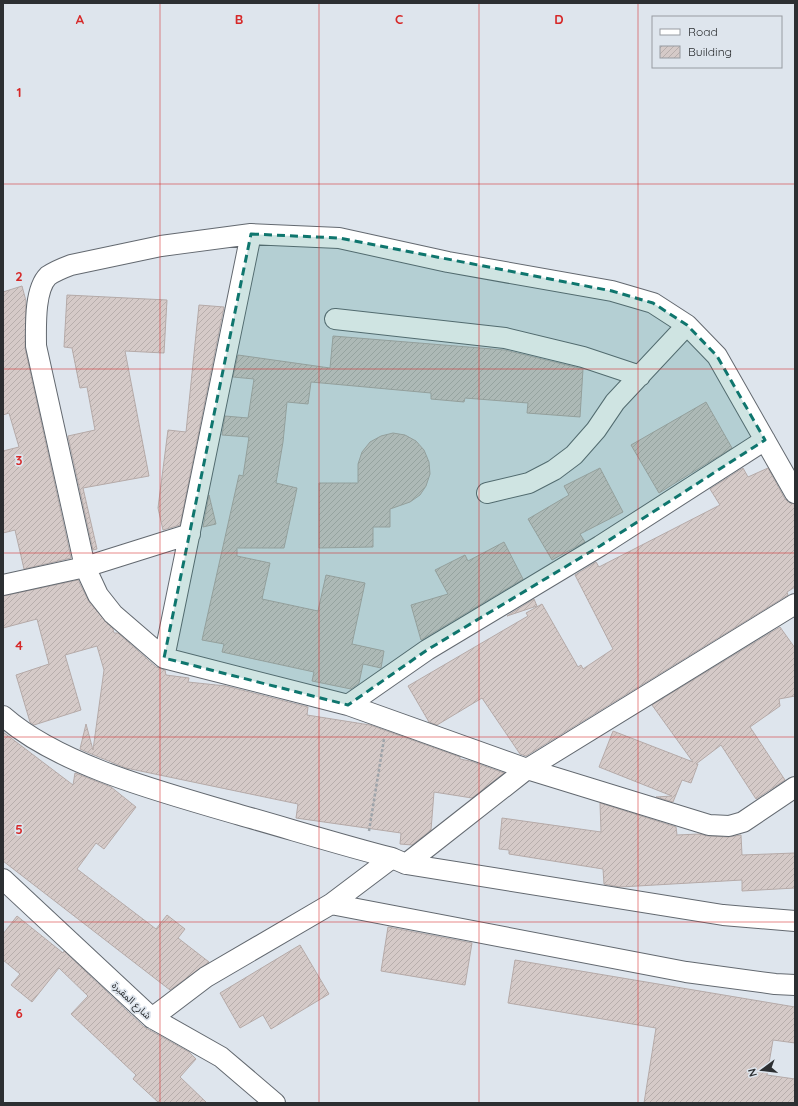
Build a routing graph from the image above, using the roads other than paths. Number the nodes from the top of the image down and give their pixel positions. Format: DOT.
graph roads {
  1 [pos="251,234"];
  2 [pos="335,319"];
  3 [pos="687,326"];
  4 [pos="640,376"];
  5 [pos="765,440"];
  6 [pos="487,492"];
  7 [pos="795,493"];
  8 [pos="190,534"];
  9 [pos="85,567"];
  10 [pos="3,585"];
  11 [pos="795,604"];
  12 [pos="164,658"];
  13 [pos="348,705"];
  14 [pos="3,716"];
  15 [pos="527,769"];
  16 [pos="795,787"];
  17 [pos="399,861"];
  18 [pos="3,879"];
  19 [pos="331,904"];
  20 [pos="795,921"];
  21 [pos="795,985"];
  22 [pos="152,1018"];
  23 [pos="275,1103"];
  1 -- 3 [label="street"];
  1 -- 8 [label="street"];
  1 -- 9 [label="street"];
  2 -- 4 [label="street"];
  3 -- 4 [label="street"];
  3 -- 5 [label="street"];
  4 -- 6 [label="street"];
  5 -- 7 [label="street"];
  5 -- 13 [label="street"];
  8 -- 9 [label="street"];
  8 -- 12 [label="street"];
  9 -- 10 [label="street"];
  9 -- 12 [label="street"];
  11 -- 15 [label="street"];
  12 -- 13 [label="street"];
  13 -- 15 [label="street"];
  14 -- 17 [label="street"];
  15 -- 16 [label="street"];
  15 -- 17 [label="street"];
  17 -- 19 [label="street"];
  17 -- 20 [label="street"];
  18 -- 22 [label="street, شارع المقبرة"];
  19 -- 21 [label="street"];
  19 -- 22 [label="street"];
  22 -- 23 [label="street, شارع المقبرة"];
}
